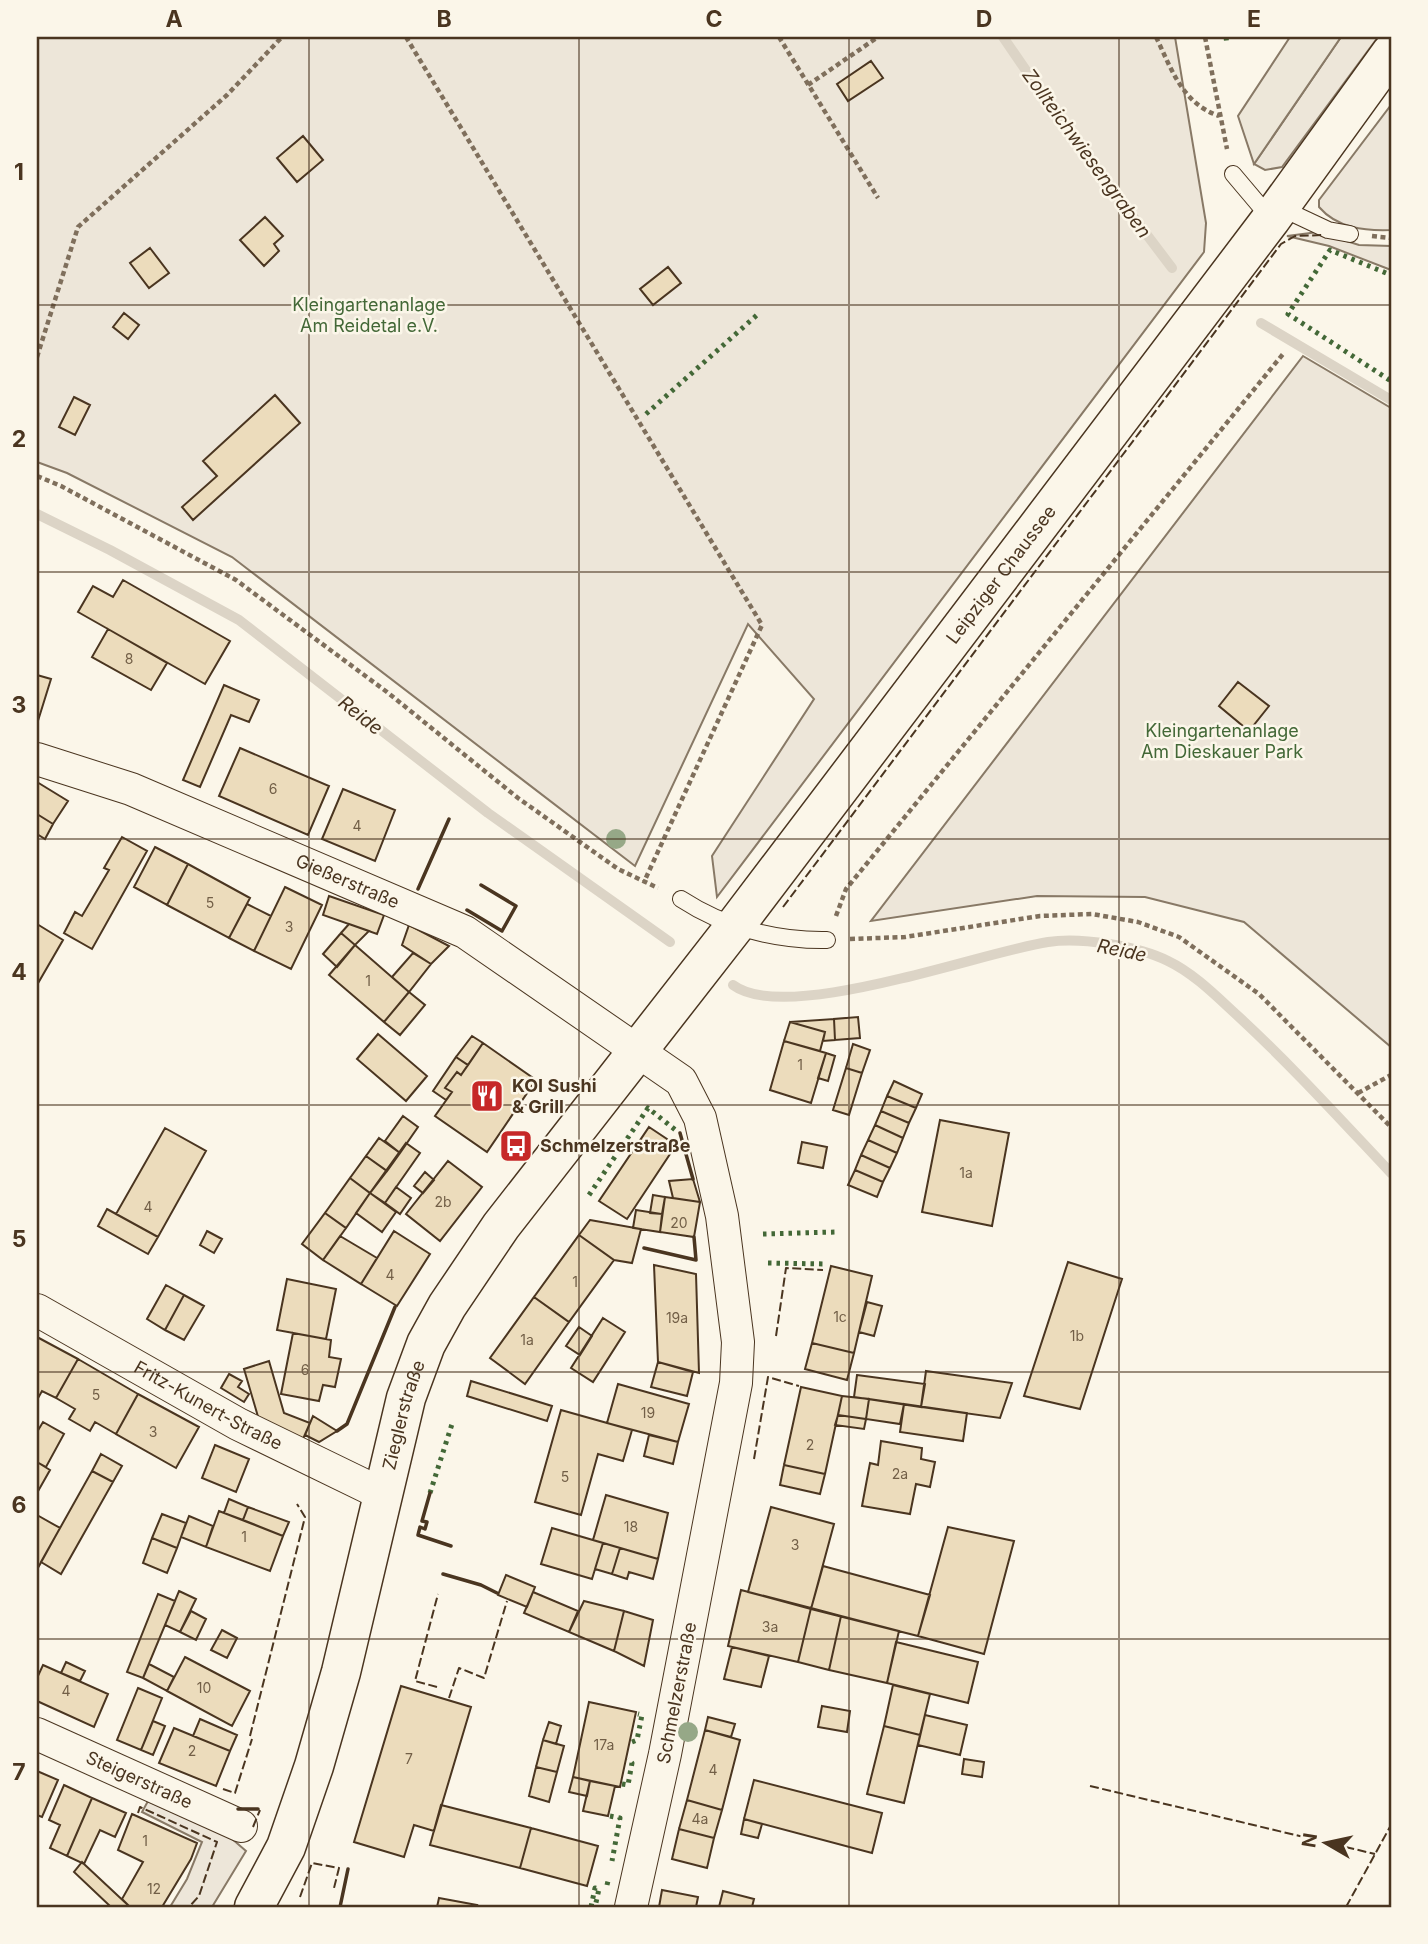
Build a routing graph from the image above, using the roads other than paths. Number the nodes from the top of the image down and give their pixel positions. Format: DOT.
graph roads {
  1 [pos="1391,54"];
  2 [pos="1233,174"];
  3 [pos="1275,213"];
  4 [pos="1350,234"];
  5 [pos="37,759"];
  6 [pos="681,898"];
  7 [pos="729,934"];
  8 [pos="827,940"];
  9 [pos="688,988"];
  10 [pos="635,1052"];
  11 [pos="37,1310"];
  12 [pos="384,1495"];
  13 [pos="37,1734"];
  14 [pos="241,1826"];
  15 [pos="254,1907"];
  16 [pos="631,1907"];
  1 -- 3 [label="main road, Leipziger Chaussee"];
  2 -- 3 [label="lane"];
  3 -- 4 [label="lane"];
  3 -- 7 [label="main road, Leipziger Chaussee"];
  5 -- 10 [label="street, Gießerstraße"];
  6 -- 7 [label="lane"];
  7 -- 8 [label="lane"];
  7 -- 9 [label="main road, Leipziger Chaussee"];
  9 -- 10 [label="main road, Zieglerstraße"];
  10 -- 12 [label="main road, Zieglerstraße"];
  10 -- 16 [label="street, Schmelzerstraße"];
  11 -- 12 [label="street, Fritz-Kunert-Straße"];
  12 -- 15 [label="main road, Zieglerstraße"];
  13 -- 14 [label="street, Steigerstraße"];
}
